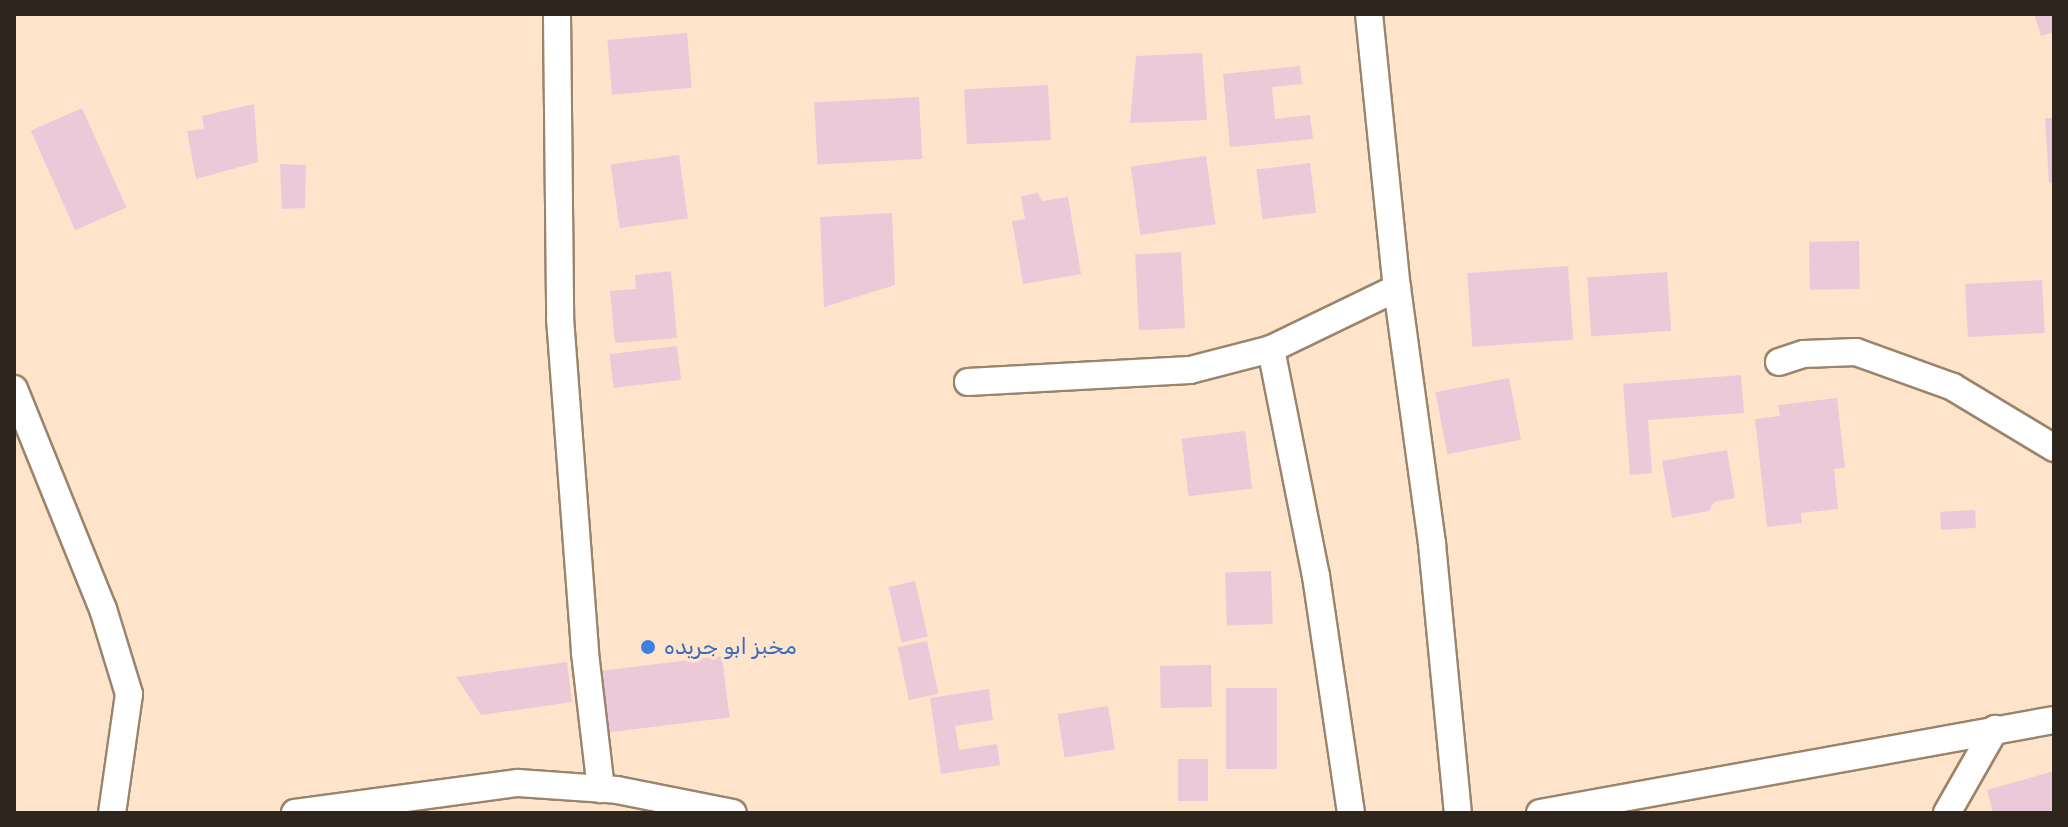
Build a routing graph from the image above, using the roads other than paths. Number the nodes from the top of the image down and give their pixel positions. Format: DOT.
graph roads {
  1 [pos="557,14"];
  2 [pos="1369,14"];
  3 [pos="1397,288"];
  4 [pos="1271,349"];
  5 [pos="1779,362"];
  6 [pos="968,382"];
  7 [pos="14,389"];
  8 [pos="2054,448"];
  9 [pos="2054,720"];
  10 [pos="1995,729"];
  11 [pos="601,789"];
  12 [pos="112,813"];
  13 [pos="295,813"];
  14 [pos="733,813"];
  15 [pos="1351,813"];
  16 [pos="1458,813"];
  17 [pos="1540,813"];
  18 [pos="1947,813"];
  1 -- 11 [label="street"];
  2 -- 3 [label="street"];
  3 -- 4 [label="street"];
  3 -- 16 [label="street"];
  4 -- 6 [label="street"];
  4 -- 15 [label="street"];
  5 -- 8 [label="street"];
  7 -- 12 [label="street"];
  9 -- 10 [label="street"];
  10 -- 17 [label="street"];
  10 -- 18 [label="street"];
  11 -- 13 [label="street"];
  11 -- 14 [label="street"];
}
